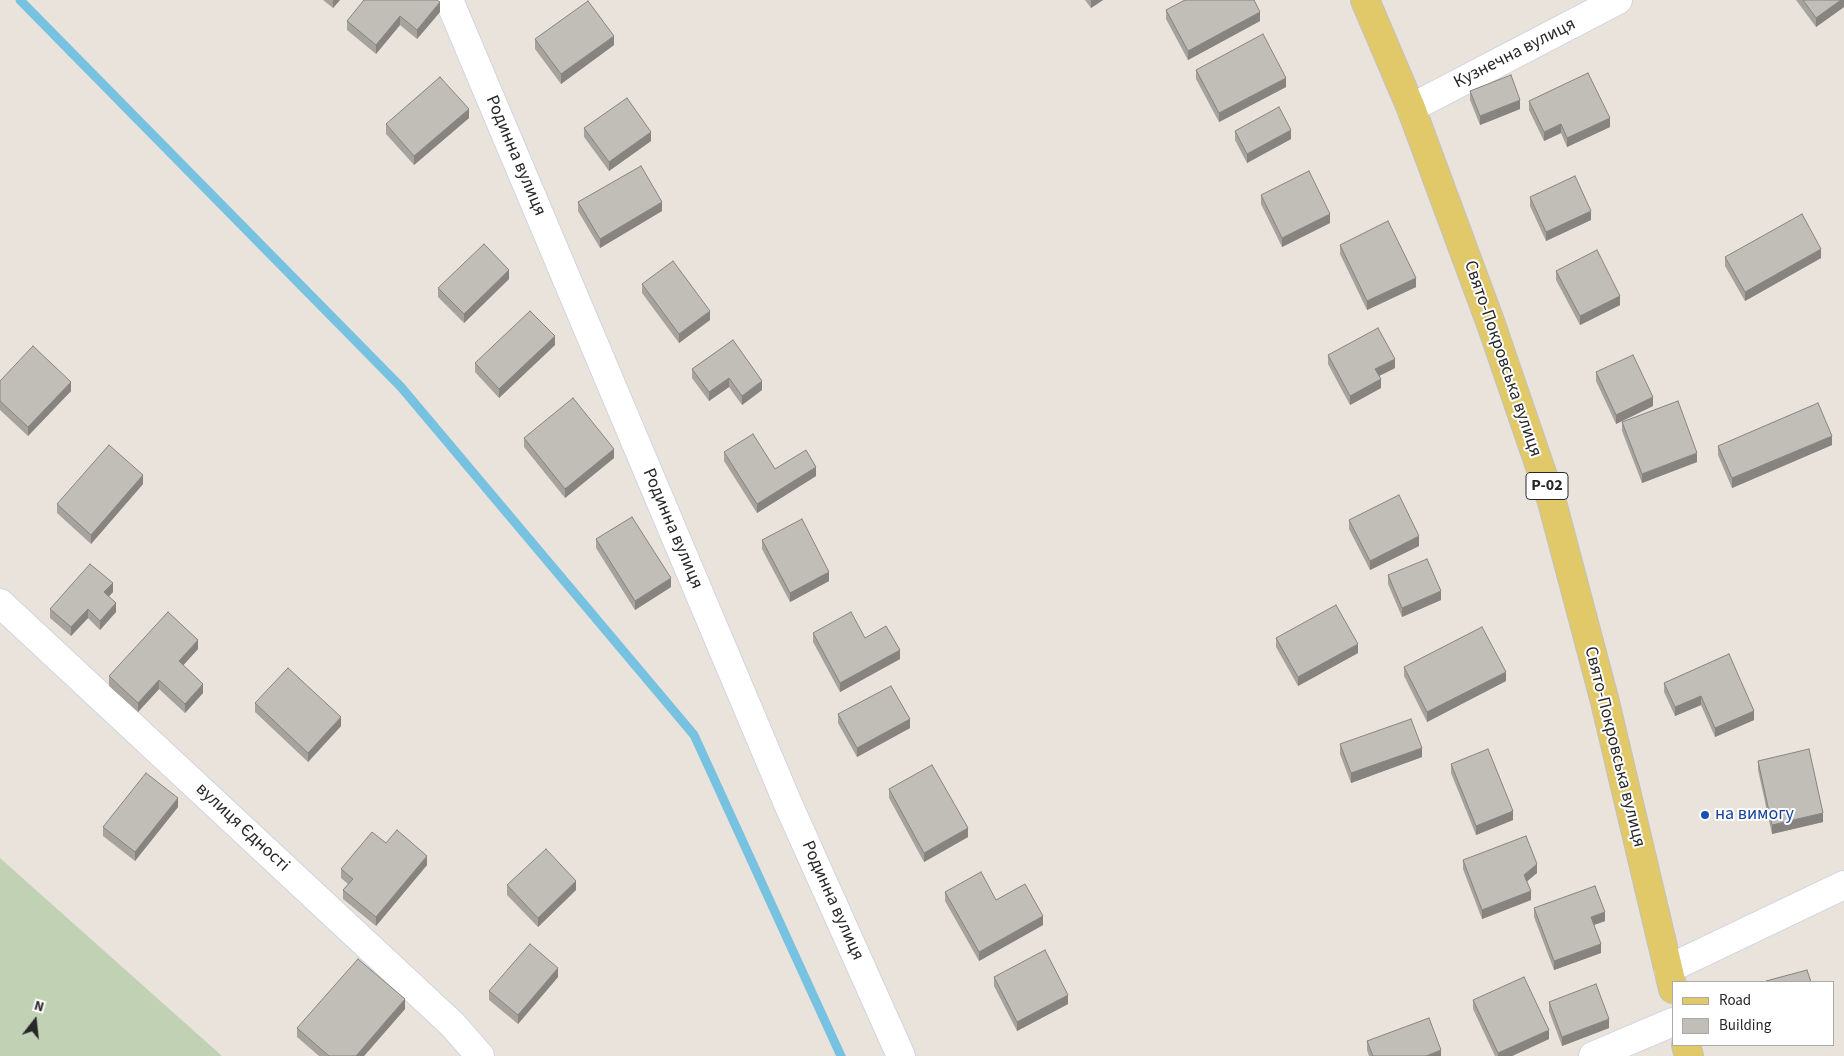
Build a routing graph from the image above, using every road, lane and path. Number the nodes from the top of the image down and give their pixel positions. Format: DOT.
graph roads {
  1 [pos="449,0"];
  2 [pos="1365,0"];
  3 [pos="1618,0"];
  4 [pos="1411,108"];
  5 [pos="0,603"];
  6 [pos="1844,885"];
  7 [pos="1670,979"];
  8 [pos="1672,1022"];
  9 [pos="480,1056"];
  10 [pos="901,1056"];
  11 [pos="1593,1056"];
  1 -- 10 [label="street, Родинна вулиця"];
  2 -- 4 [label="main road, Свято-Покровська вулиця / Р-02"];
  3 -- 4 [label="street, Кузнечна вулиця"];
  4 -- 7 [label="main road, Свято-Покровська вулиця / Р-02"];
  5 -- 9 [label="street, вулиця Єдності"];
  6 -- 7 [label="street"];
  8 -- 11 [label="street"];
}
